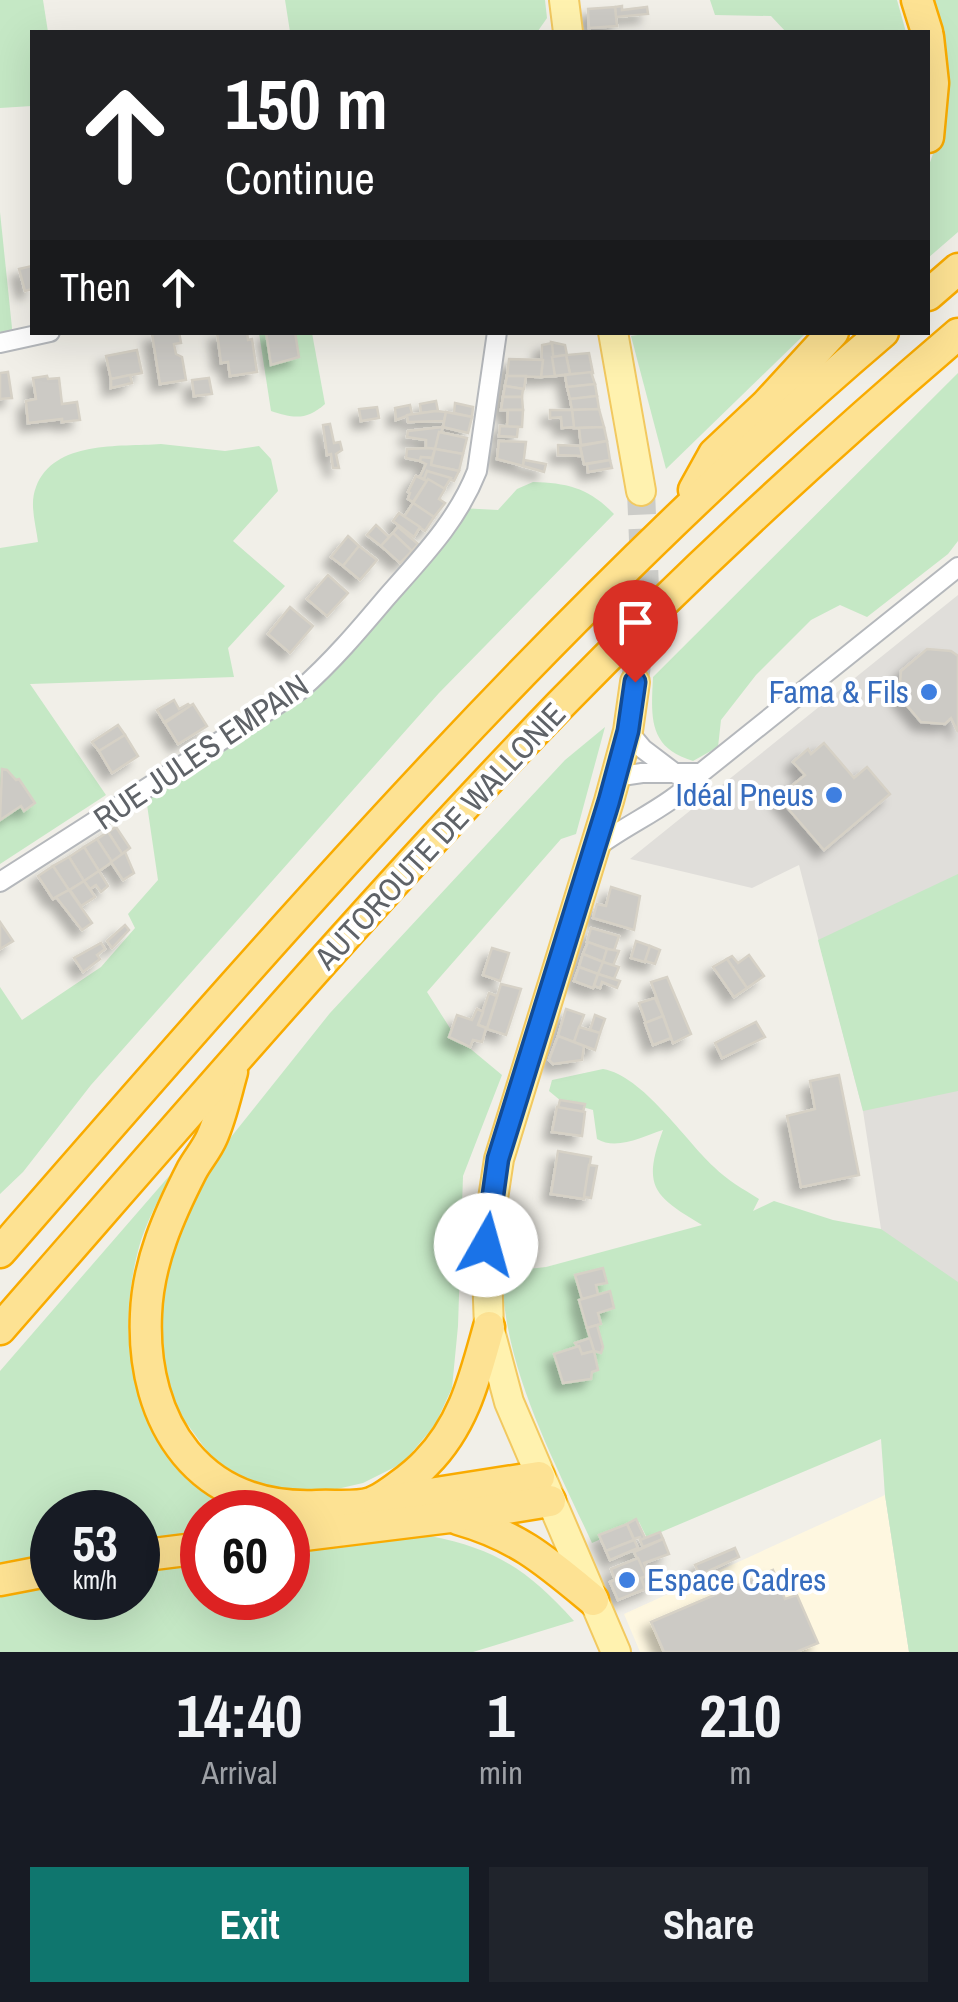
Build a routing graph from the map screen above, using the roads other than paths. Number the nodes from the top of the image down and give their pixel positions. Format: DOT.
graph roads {
  1 [pos="564,0"];
  2 [pos="917,0"];
  3 [pos="568,30"];
  4 [pos="926,30"];
  5 [pos="930,58"];
  6 [pos="930,115"];
  7 [pos="958,269"];
  8 [pos="930,293"];
  9 [pos="958,334"];
  10 [pos="35,335"];
  11 [pos="497,335"];
  12 [pos="614,335"];
  13 [pos="830,335"];
  14 [pos="881,335"];
  15 [pos="0,342"];
  16 [pos="642,491"];
  17 [pos="682,512"];
  18 [pos="958,567"];
  19 [pos="635,682"];
  20 [pos="628,731"];
  21 [pos="701,773"];
  22 [pos="677,774"];
  23 [pos="612,789"];
  24 [pos="658,807"];
  25 [pos="594,850"];
  26 [pos="0,882"];
  27 [pos="236,1060"];
  28 [pos="0,1252"];
  29 [pos="489,1327"];
  30 [pos="0,1329"];
  31 [pos="545,1489"];
  32 [pos="371,1503"];
  33 [pos="450,1517"];
  34 [pos="310,1534"];
  35 [pos="30,1574"];
  36 [pos="0,1580"];
  37 [pos="594,1600"];
  38 [pos="616,1652"];
  1 -- 3 [label="main road"];
  2 -- 4 [label="highway"];
  5 -- 6 [label="highway"];
  7 -- 8 [label="highway"];
  9 -- 27 [label="highway, AUTOROUTE DE WALLONIE"];
  10 -- 15 [label="street"];
  11 -- 26 [label="street, RUE JULES EMPAIN"];
  12 -- 16 [label="main road"];
  13 -- 17 [label="highway"];
  14 -- 17 [label="highway, AUTOROUTE DE WALLONIE"];
  17 -- 28 [label="highway, AUTOROUTE DE WALLONIE"];
  18 -- 21 [label="street"];
  19 -- 20 [label="main road"];
  20 -- 22 [label="street"];
  20 -- 23 [label="main road"];
  21 -- 22 [label="street"];
  21 -- 24 [label="street"];
  22 -- 23 [label="street"];
  23 -- 24 [label="street"];
  23 -- 25 [label="main road"];
  24 -- 25 [label="street"];
  25 -- 29 [label="main road"];
  27 -- 30 [label="highway, AUTOROUTE DE WALLONIE"];
  27 -- 32 [label="highway"];
  29 -- 31 [label="main road"];
  29 -- 32 [label="highway"];
  31 -- 32 [label="highway"];
  31 -- 33 [label="highway"];
  31 -- 37 [label="main road"];
  33 -- 34 [label="highway"];
  33 -- 37 [label="highway"];
  35 -- 36 [label="highway"];
  37 -- 38 [label="main road"];
}
